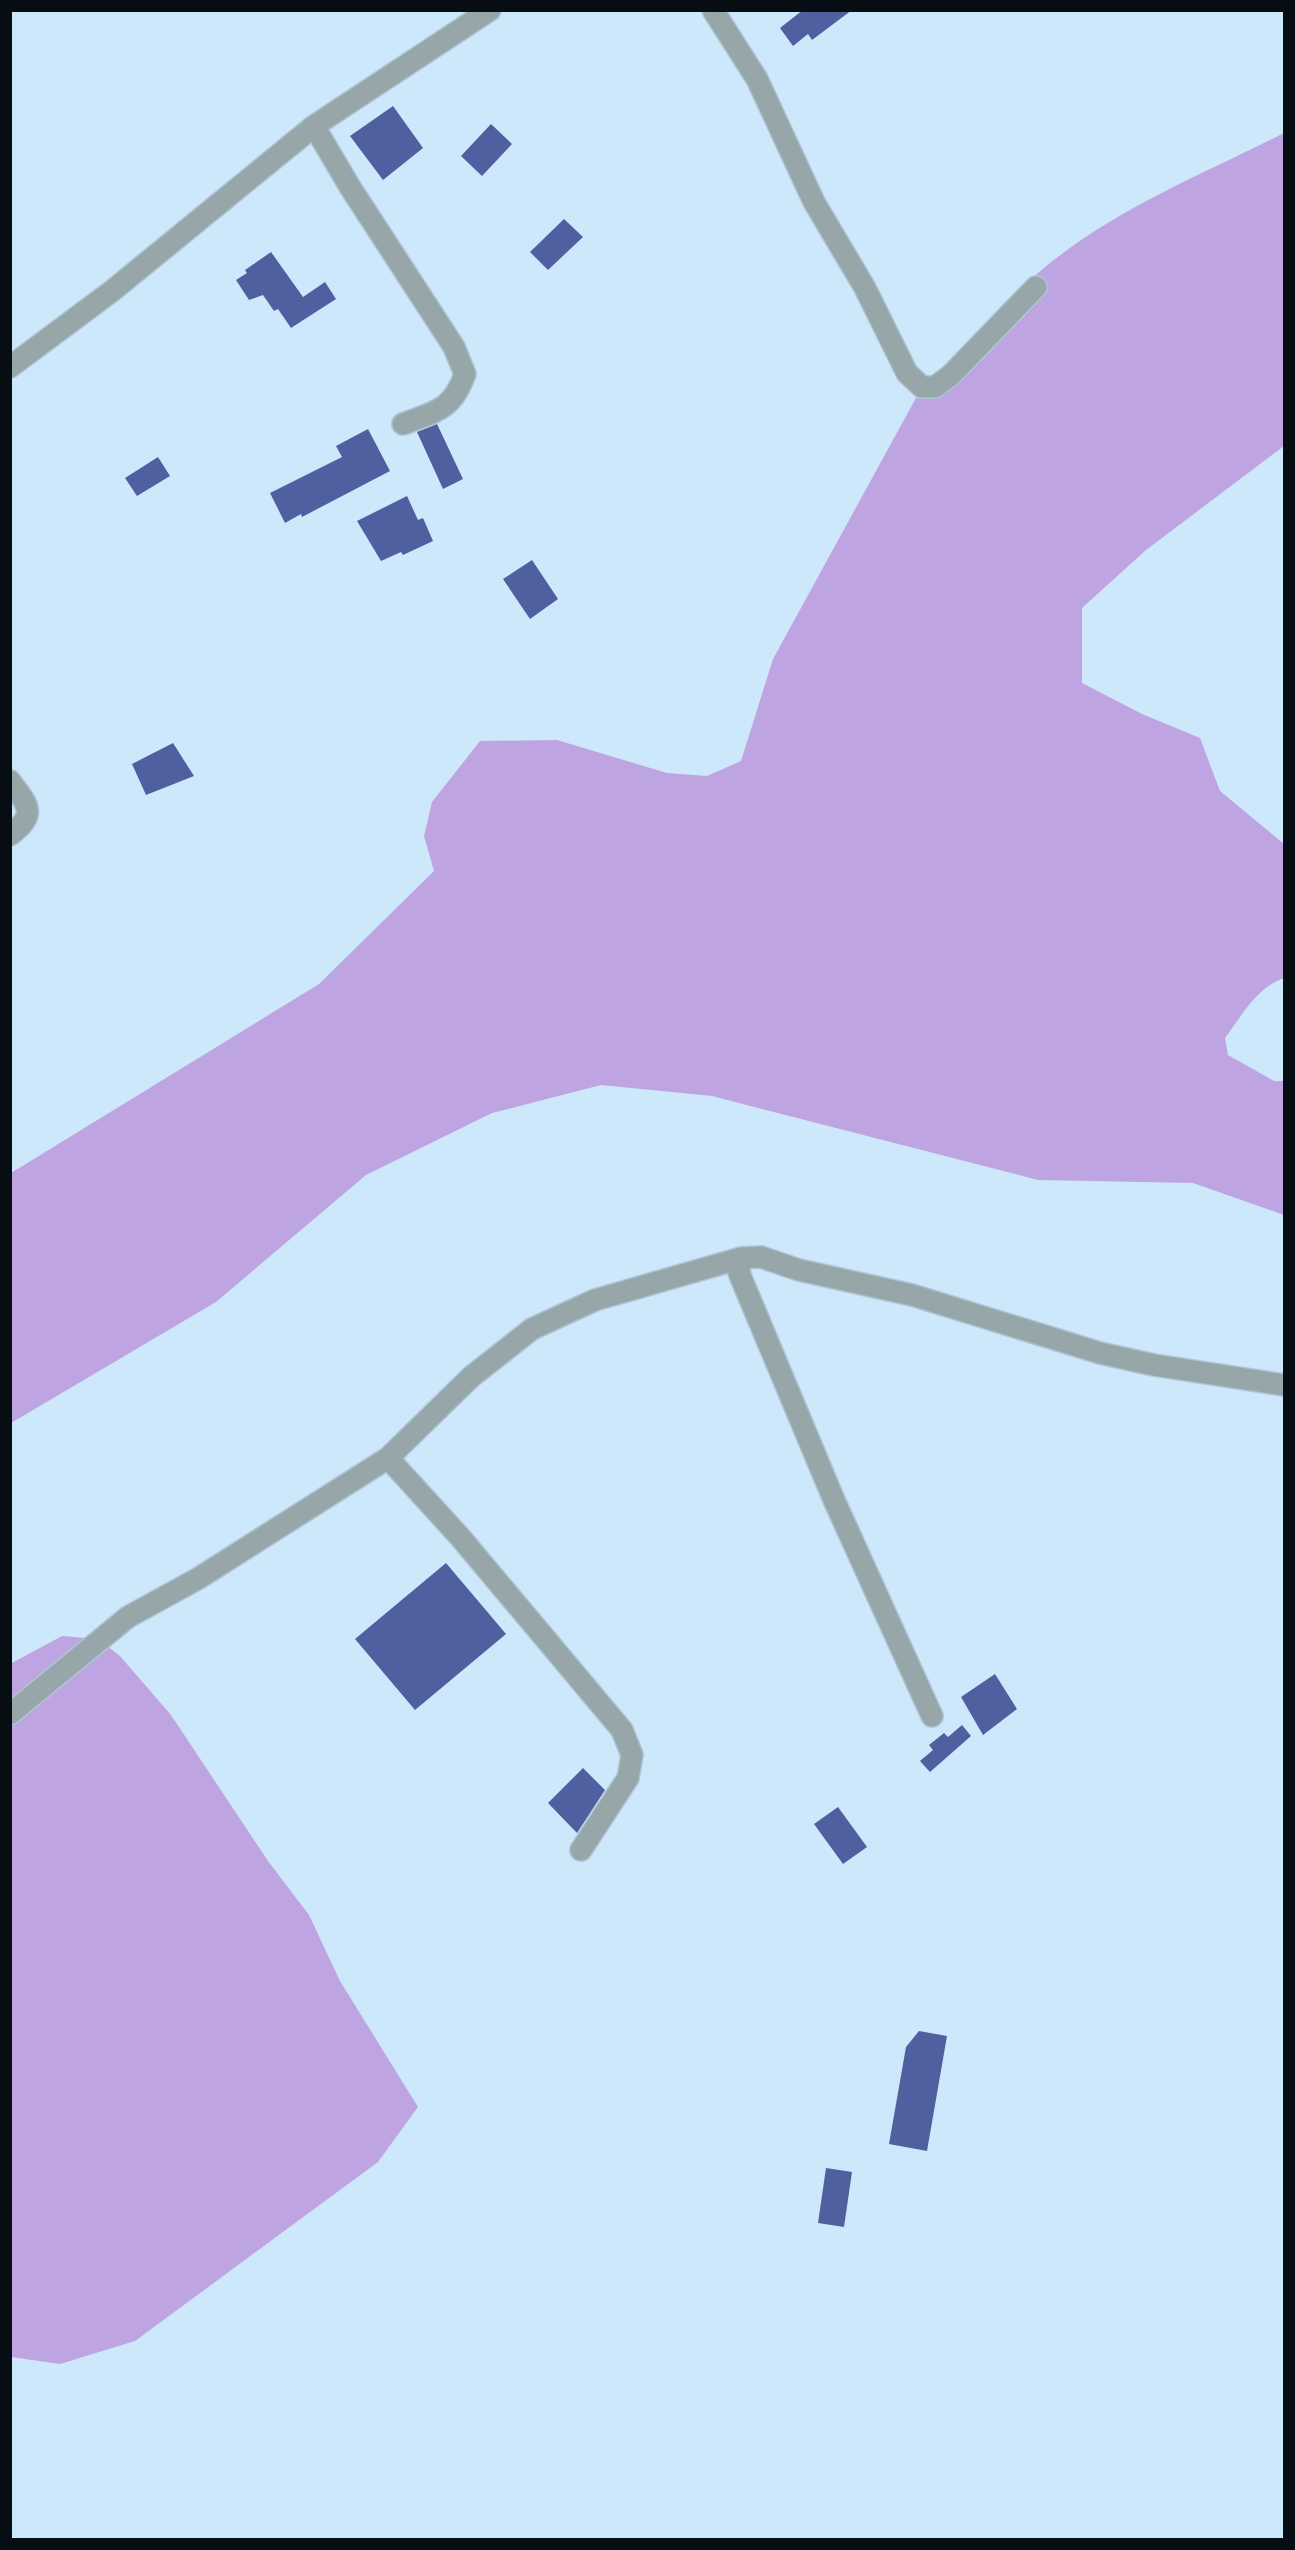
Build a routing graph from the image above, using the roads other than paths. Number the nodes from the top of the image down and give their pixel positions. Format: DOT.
graph roads {
  1 [pos="490,10"];
  2 [pos="713,10"];
  3 [pos="314,126"];
  4 [pos="1036,287"];
  5 [pos="10,367"];
  6 [pos="403,424"];
  7 [pos="10,781"];
  8 [pos="10,835"];
  9 [pos="741,1258"];
  10 [pos="1284,1385"];
  11 [pos="388,1458"];
  12 [pos="10,1714"];
  13 [pos="932,1716"];
  14 [pos="581,1850"];
  1 -- 3 [label="street"];
  2 -- 4 [label="street"];
  3 -- 5 [label="street"];
  3 -- 6 [label="street"];
  7 -- 8 [label="street"];
  9 -- 10 [label="street"];
  9 -- 11 [label="street"];
  9 -- 13 [label="street"];
  11 -- 12 [label="street"];
  11 -- 14 [label="street"];
}
